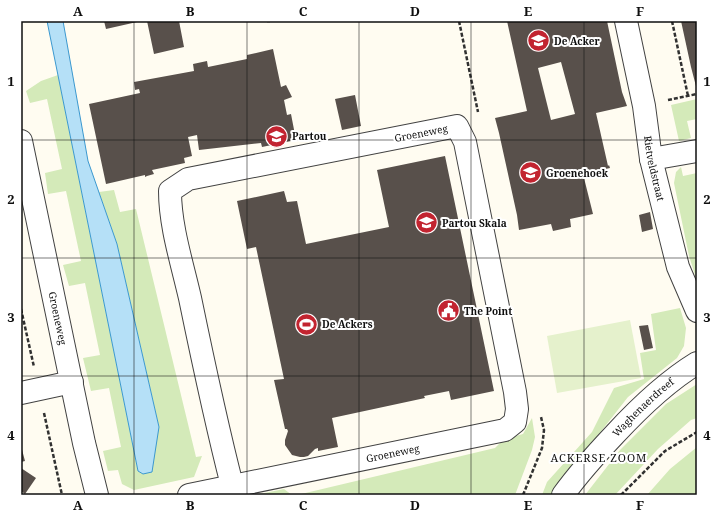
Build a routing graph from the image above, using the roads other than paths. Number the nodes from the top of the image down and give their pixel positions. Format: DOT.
graph roads {
  1 [pos="626,21"];
  2 [pos="21,141"];
  3 [pos="697,151"];
  4 [pos="651,159"];
  5 [pos="697,311"];
  6 [pos="697,363"];
  7 [pos="72,382"];
  8 [pos="21,393"];
  9 [pos="232,485"];
  10 [pos="97,495"];
  11 [pos="189,495"];
  12 [pos="563,495"];
  1 -- 4 [label="street, Rietveldstraat"];
  2 -- 7 [label="street, Groeneweg"];
  3 -- 4 [label="street"];
  4 -- 5 [label="street, Rietveldstraat"];
  6 -- 12 [label="street, Waghenaerdreef"];
  7 -- 8 [label="street"];
  7 -- 10 [label="street, Groeneweg"];
  9 -- 9 [label="street, Groeneweg"];
  9 -- 11 [label="street, Groeneweg"];
}
